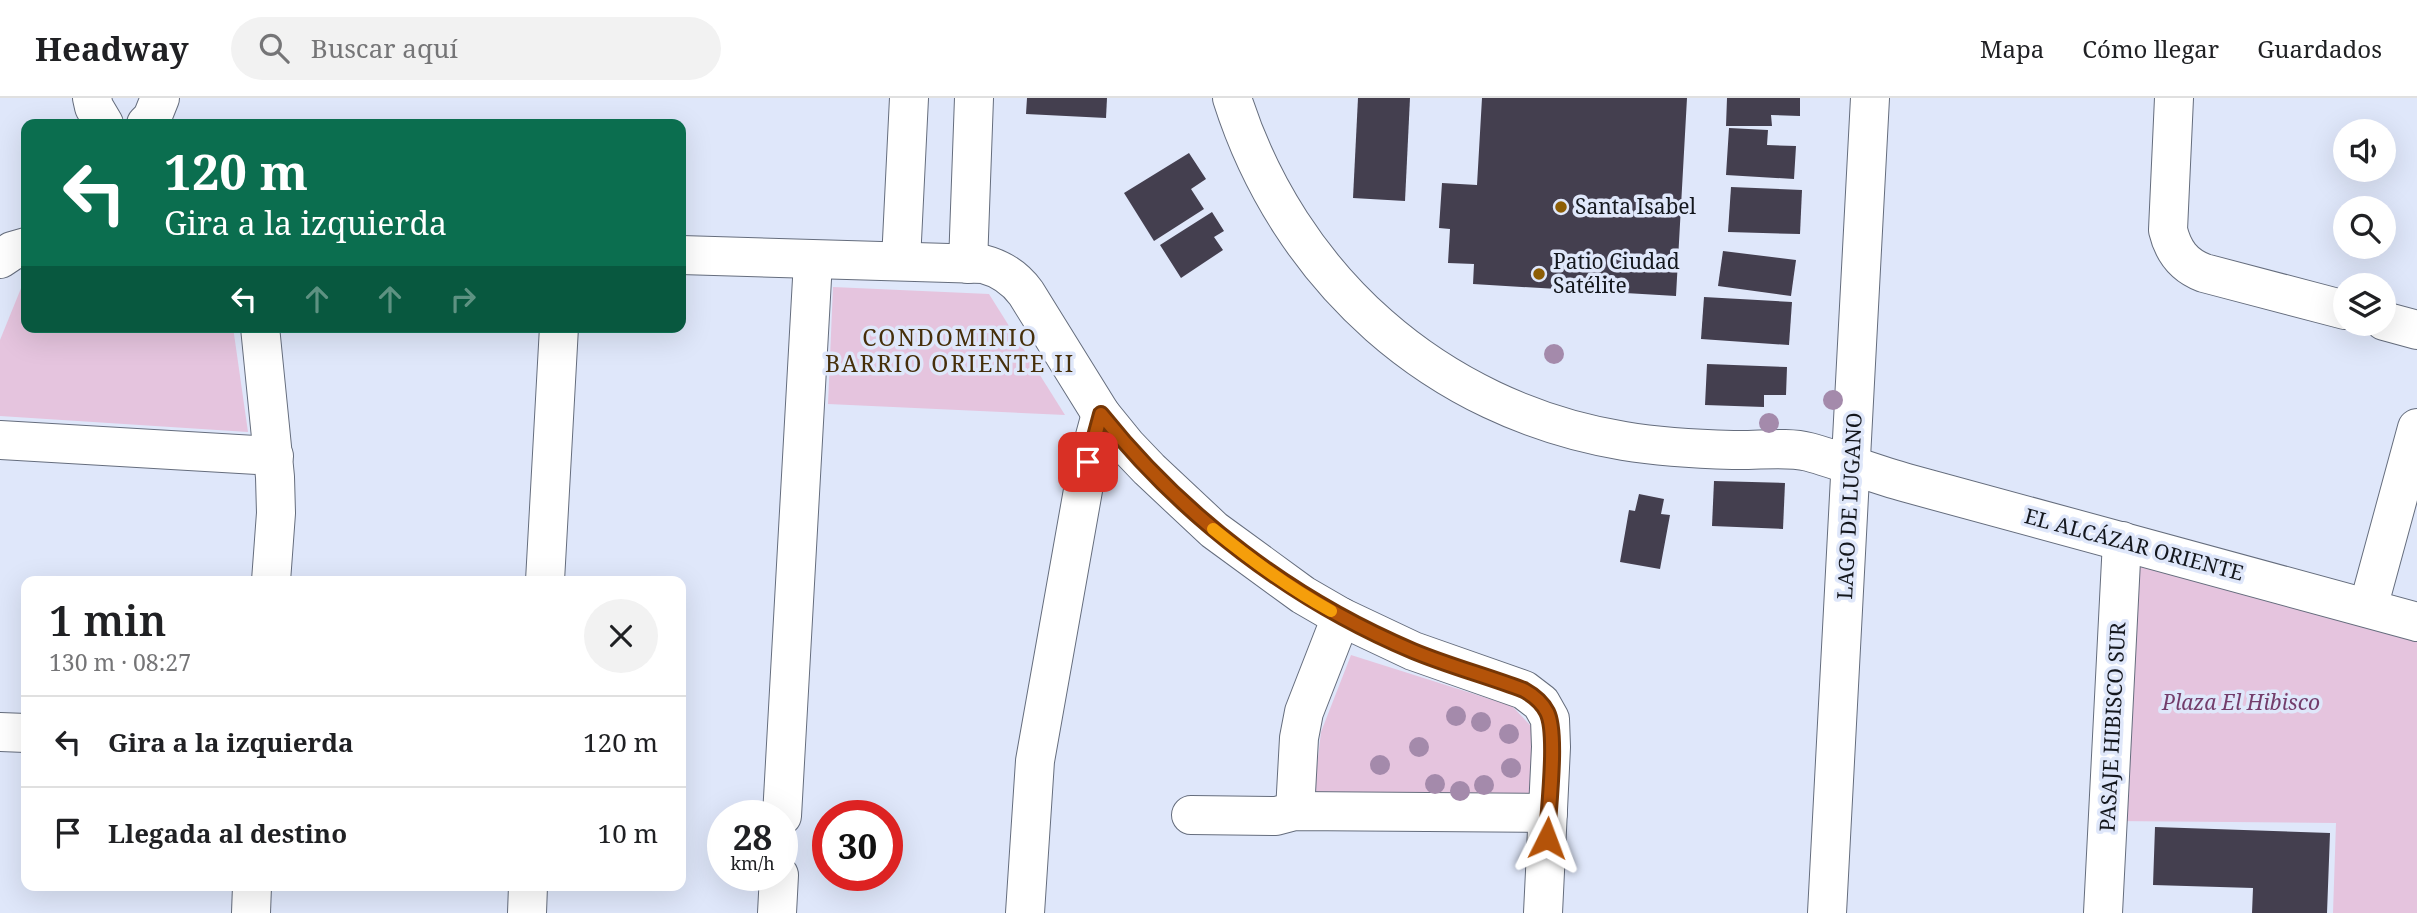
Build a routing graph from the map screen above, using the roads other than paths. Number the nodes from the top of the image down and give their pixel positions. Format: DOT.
graph roads {
  1 [pos="92,98"];
  2 [pos="160,98"];
  3 [pos="909,98"];
  4 [pos="974,98"];
  5 [pos="1232,98"];
  6 [pos="1870,98"];
  7 [pos="2174,98"];
  8 [pos="101,119"];
  9 [pos="151,119"];
  10 [pos="21,248"];
  11 [pos="686,255"];
  12 [pos="0,260"];
  13 [pos="813,261"];
  14 [pos="901,261"];
  15 [pos="968,264"];
  16 [pos="2333,307"];
  17 [pos="2396,324"];
  18 [pos="2417,330"];
  19 [pos="261,333"];
  20 [pos="559,333"];
  21 [pos="1101,414"];
  22 [pos="2417,428"];
  23 [pos="0,440"];
  24 [pos="274,456"];
  25 [pos="1852,465"];
  26 [pos="2122,541"];
  27 [pos="271,576"];
  28 [pos="545,576"];
  29 [pos="2368,608"];
  30 [pos="1341,617"];
  31 [pos="2417,621"];
  32 [pos="0,732"];
  33 [pos="21,733"];
  34 [pos="783,800"];
  35 [pos="1295,811"];
  36 [pos="1548,813"];
  37 [pos="1191,815"];
  38 [pos="252,891"];
  39 [pos="528,891"];
  40 [pos="778,891"];
  41 [pos="251,913"];
  42 [pos="527,913"];
  43 [pos="777,913"];
  44 [pos="1025,913"];
  45 [pos="1543,913"];
  46 [pos="1827,913"];
  47 [pos="2103,913"];
  1 -- 8 [label="street"];
  2 -- 9 [label="street"];
  3 -- 14 [label="street"];
  4 -- 15 [label="street"];
  5 -- 25 [label="street, EL ALCÁZAR ORIENTE"];
  6 -- 25 [label="street, LAGO DE LUGANO"];
  7 -- 16 [label="street"];
  10 -- 12 [label="street"];
  11 -- 13 [label="street"];
  13 -- 14 [label="street"];
  13 -- 34 [label="street"];
  14 -- 15 [label="street"];
  15 -- 21 [label="street"];
  17 -- 18 [label="street"];
  19 -- 24 [label="street"];
  20 -- 28 [label="street"];
  21 -- 30 [label="street"];
  21 -- 44 [label="street"];
  22 -- 29 [label="street"];
  23 -- 24 [label="street"];
  24 -- 27 [label="street"];
  25 -- 26 [label="street, EL ALCÁZAR ORIENTE"];
  25 -- 46 [label="street, LAGO DE LUGANO"];
  26 -- 29 [label="street, EL ALCÁZAR ORIENTE"];
  26 -- 47 [label="street, PASAJE HIBISCO SUR"];
  29 -- 31 [label="street, EL ALCÁZAR ORIENTE"];
  30 -- 35 [label="street"];
  30 -- 36 [label="street"];
  32 -- 33 [label="street"];
  35 -- 36 [label="street"];
  35 -- 37 [label="street"];
  36 -- 45 [label="street"];
  38 -- 41 [label="street"];
  39 -- 42 [label="street"];
  40 -- 43 [label="street"];
}
